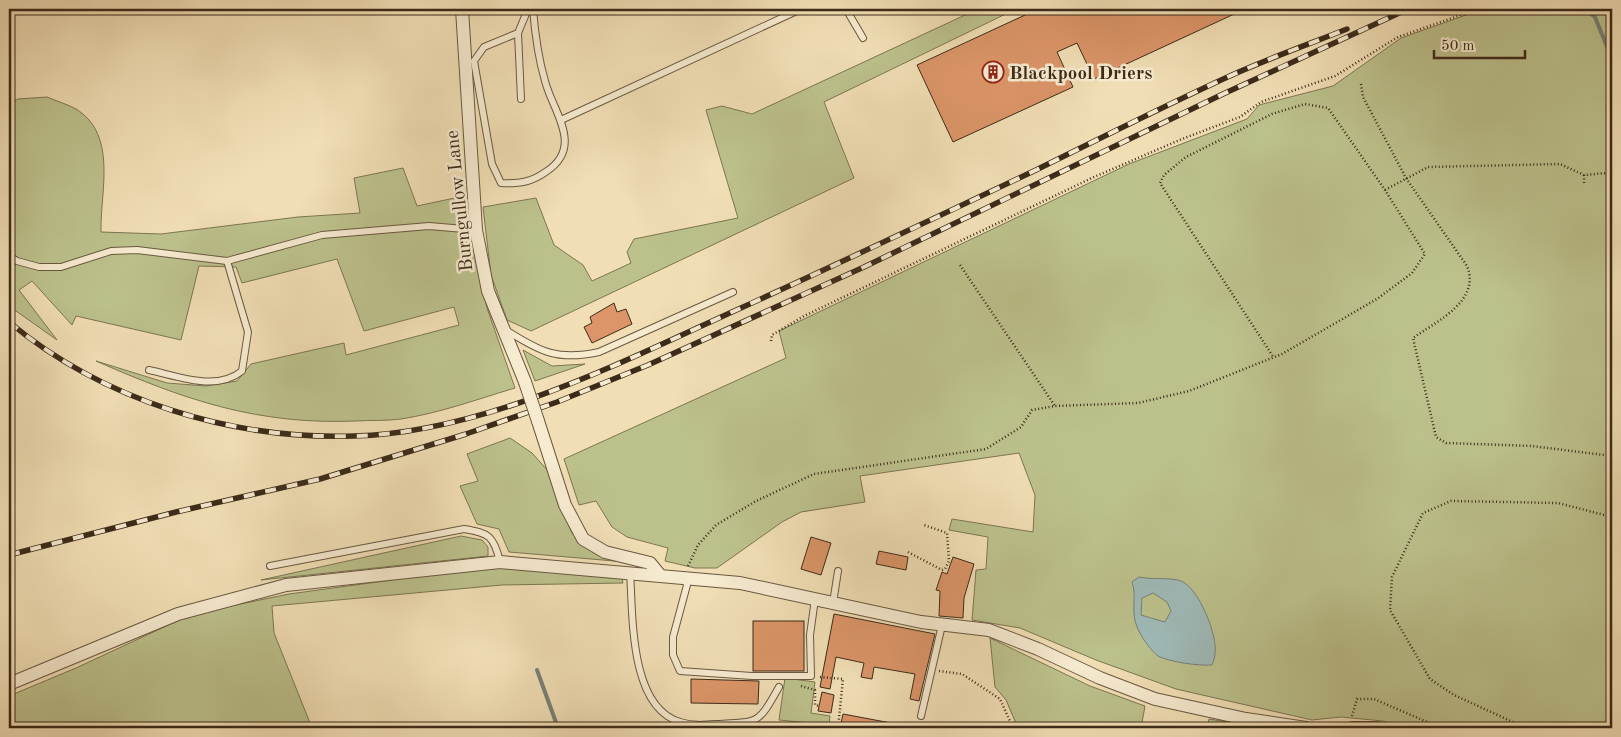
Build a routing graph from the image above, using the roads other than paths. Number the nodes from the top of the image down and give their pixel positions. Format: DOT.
graph roads {
  1 [pos="462,9"];
  2 [pos="528,9"];
  3 [pos="533,9"];
  4 [pos="801,9"];
  5 [pos="846,9"];
  6 [pos="518,33"];
  7 [pos="863,38"];
  8 [pos="521,99"];
  9 [pos="561,120"];
  10 [pos="476,230"];
  11 [pos="9,256"];
  12 [pos="227,261"];
  13 [pos="733,292"];
  14 [pos="503,328"];
  15 [pos="149,370"];
  16 [pos="500,562"];
  17 [pos="270,566"];
  18 [pos="838,571"];
  19 [pos="630,572"];
  20 [pos="659,574"];
  21 [pos="685,577"];
  22 [pos="815,599"];
  23 [pos="834,603"];
  24 [pos="942,625"];
  25 [pos="9,684"];
  26 [pos="779,687"];
  27 [pos="922,716"];
  28 [pos="1352,725"];
  29 [pos="696,727"];
  30 [pos="1306,728"];
  31 [pos="1378,728"];
  1 -- 10 [label="street, Burngullow Lane"];
  2 -- 6 [label="lane"];
  3 -- 9 [label="lane"];
  4 -- 9 [label="lane"];
  5 -- 7 [label="lane"];
  6 -- 8 [label="lane"];
  6 -- 9 [label="lane"];
  10 -- 12 [label="lane"];
  10 -- 14 [label="street, Burngullow Lane"];
  11 -- 12 [label="lane"];
  12 -- 15 [label="lane"];
  13 -- 14 [label="lane"];
  14 -- 20 [label="street, Burngullow Lane, bridge"];
  16 -- 17 [label="lane"];
  16 -- 19 [label="street"];
  16 -- 25 [label="street"];
  18 -- 23 [label="lane"];
  19 -- 20 [label="street"];
  19 -- 29 [label="lane"];
  20 -- 21 [label="street"];
  21 -- 22 [label="street"];
  21 -- 22 [label="lane"];
  22 -- 23 [label="street"];
  23 -- 24 [label="street"];
  24 -- 27 [label="lane"];
  24 -- 30 [label="street"];
  26 -- 29 [label="lane"];
  28 -- 31 [label="street"];
}
